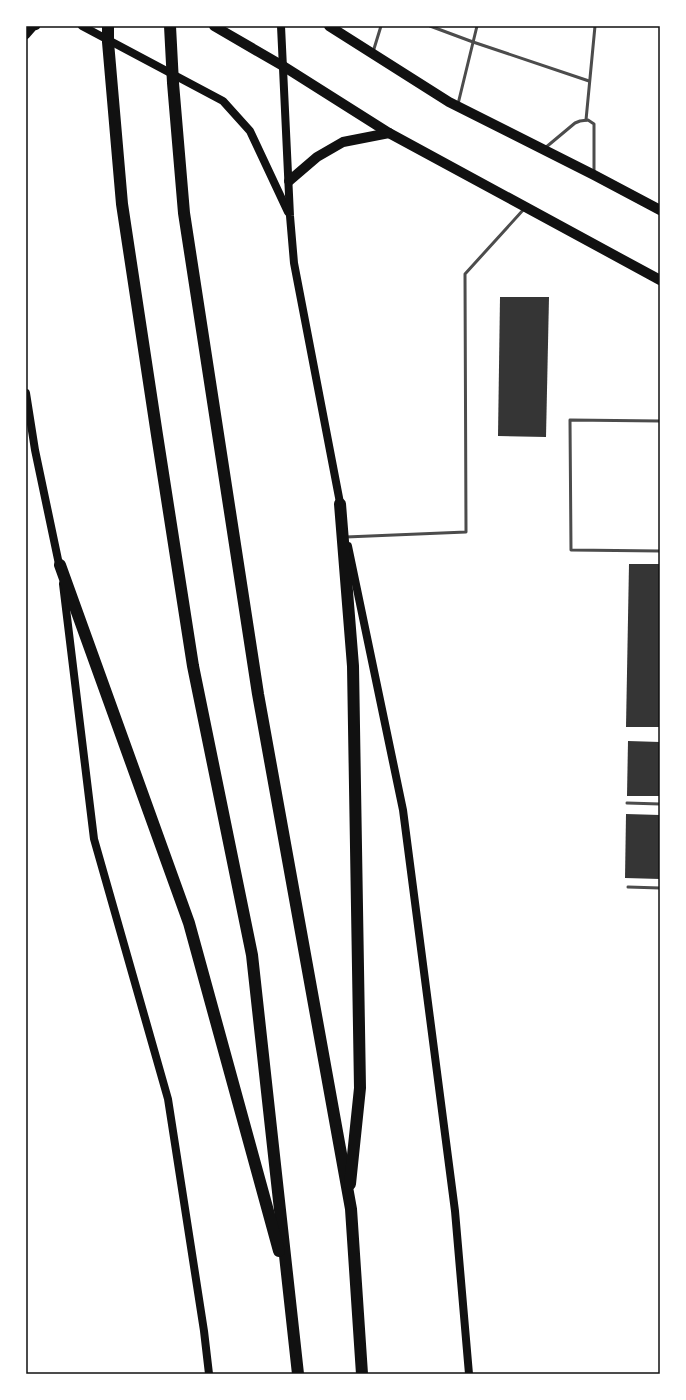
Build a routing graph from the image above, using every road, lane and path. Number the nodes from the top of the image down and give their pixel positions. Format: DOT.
graph roads {
  1 [pos="36,26"];
  2 [pos="82,26"];
  3 [pos="108,26"];
  4 [pos="170,26"];
  5 [pos="214,26"];
  6 [pos="281,26"];
  7 [pos="329,26"];
  8 [pos="381,26"];
  9 [pos="430,26"];
  10 [pos="477,26"];
  11 [pos="594,26"];
  12 [pos="26,35"];
  13 [pos="472,42"];
  14 [pos="372,53"];
  15 [pos="283,66"];
  16 [pos="590,81"];
  17 [pos="457,106"];
  18 [pos="586,120"];
  19 [pos="389,133"];
  20 [pos="544,149"];
  21 [pos="594,175"];
  22 [pos="289,181"];
  23 [pos="525,207"];
  24 [pos="660,210"];
  25 [pos="290,216"];
  26 [pos="660,280"];
  27 [pos="26,393"];
  28 [pos="660,421"];
  29 [pos="340,504"];
  30 [pos="346,537"];
  31 [pos="660,551"];
  32 [pos="60,564"];
  33 [pos="627,803"];
  34 [pos="660,804"];
  35 [pos="628,887"];
  36 [pos="660,888"];
  37 [pos="349,1199"];
  38 [pos="288,1286"];
  39 [pos="209,1374"];
  40 [pos="298,1374"];
  41 [pos="362,1374"];
  42 [pos="469,1374"];
  1 -- 12 [label="main road"];
  2 -- 25 [label="main road"];
  3 -- 38 [label="highway"];
  4 -- 37 [label="highway"];
  5 -- 15 [label="main road"];
  6 -- 15 [label="main road"];
  7 -- 14 [label="main road"];
  8 -- 14 [label="lane"];
  9 -- 13 [label="lane"];
  10 -- 13 [label="lane"];
  11 -- 16 [label="lane"];
  13 -- 16 [label="lane"];
  13 -- 17 [label="lane"];
  14 -- 17 [label="main road"];
  15 -- 19 [label="main road"];
  15 -- 22 [label="main road"];
  16 -- 18 [label="lane"];
  17 -- 20 [label="main road"];
  18 -- 20 [label="lane"];
  18 -- 21 [label="lane"];
  19 -- 22 [label="main road"];
  19 -- 23 [label="main road"];
  20 -- 21 [label="main road"];
  21 -- 24 [label="main road"];
  22 -- 25 [label="main road"];
  23 -- 26 [label="main road"];
  23 -- 30 [label="lane"];
  25 -- 29 [label="main road"];
  27 -- 32 [label="main road"];
  28 -- 31 [label="lane"];
  29 -- 30 [label="main road"];
  29 -- 37 [label="highway"];
  30 -- 42 [label="main road"];
  32 -- 38 [label="highway"];
  32 -- 39 [label="main road"];
  33 -- 34 [label="lane"];
  35 -- 36 [label="lane"];
  37 -- 41 [label="highway"];
  38 -- 40 [label="highway"];
}
